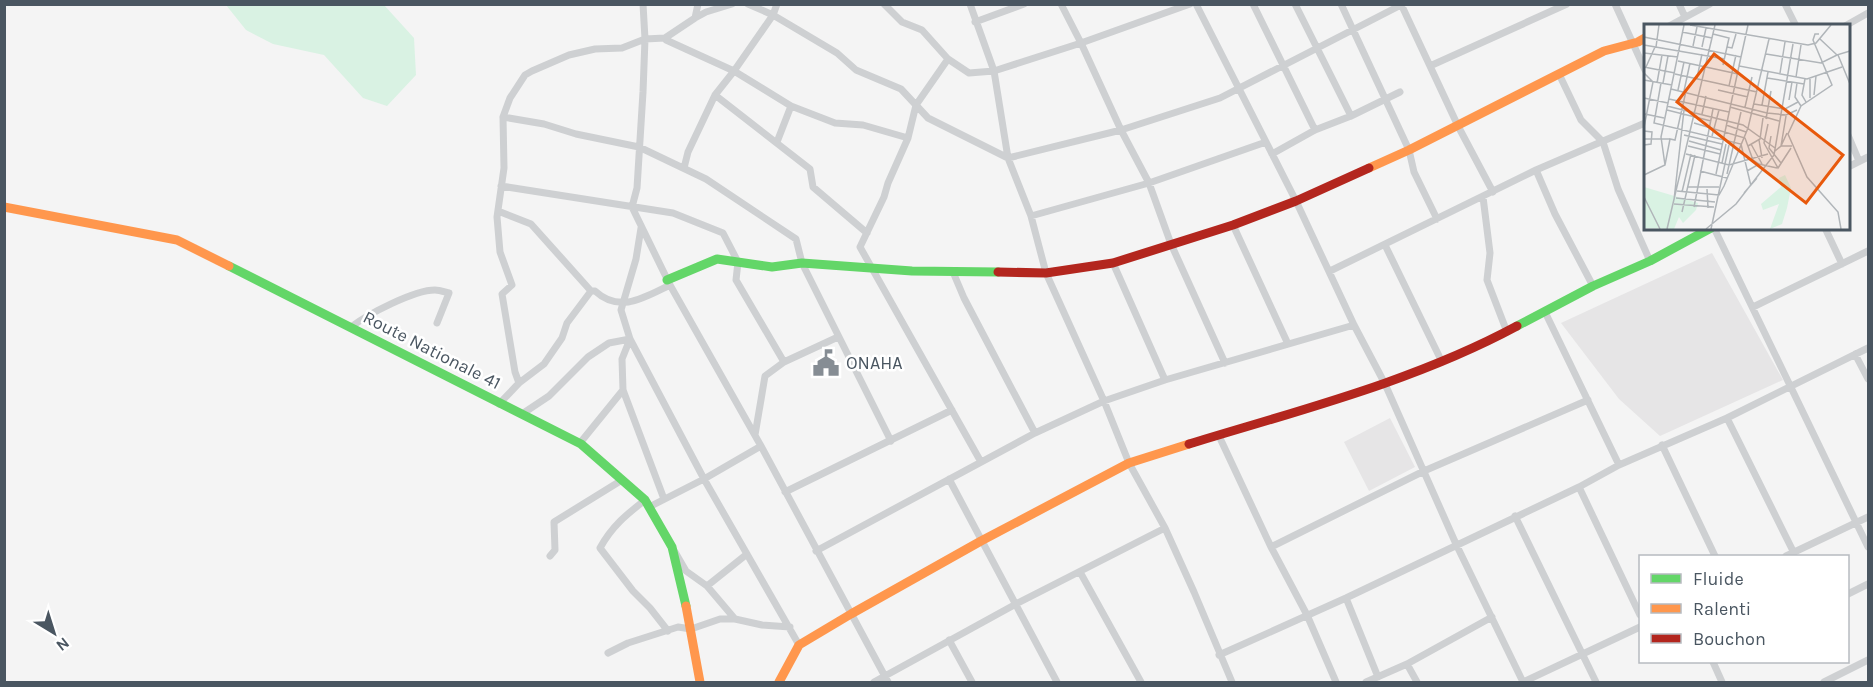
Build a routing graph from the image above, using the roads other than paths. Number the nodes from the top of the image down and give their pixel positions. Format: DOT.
graph roads {
  1 [pos="643,4"];
  2 [pos="698,4"];
  3 [pos="732,4"];
  4 [pos="748,4"];
  5 [pos="777,4"];
  6 [pos="884,4"];
  7 [pos="970,4"];
  8 [pos="1024,4"];
  9 [pos="1060,4"];
  10 [pos="1190,4"];
  11 [pos="1196,4"];
  12 [pos="1253,4"];
  13 [pos="1295,4"];
  14 [pos="1341,4"];
  15 [pos="1567,4"];
  16 [pos="1615,4"];
  17 [pos="1679,4"];
  18 [pos="1710,4"];
  19 [pos="1785,4"];
  20 [pos="1402,5"];
  21 [pos="1869,13"];
  22 [pos="772,15"];
  23 [pos="1685,17"];
  24 [pos="695,18"];
  25 [pos="975,22"];
  26 [pos="1673,24"];
  27 [pos="1795,24"];
  28 [pos="1849,24"];
  29 [pos="1353,30"];
  30 [pos="664,38"];
  31 [pos="1644,38"];
  32 [pos="645,39"];
  33 [pos="1633,43"];
  34 [pos="1081,44"];
  35 [pos="1317,48"];
  36 [pos="948,59"];
  37 [pos="1283,66"];
  38 [pos="1430,66"];
  39 [pos="1644,68"];
  40 [pos="734,71"];
  41 [pos="994,71"];
  42 [pos="1558,74"];
  43 [pos="1238,88"];
  44 [pos="1400,92"];
  45 [pos="715,95"];
  46 [pos="1385,98"];
  47 [pos="916,105"];
  48 [pos="791,106"];
  49 [pos="1351,116"];
  50 [pos="503,117"];
  51 [pos="1644,123"];
  52 [pos="1458,126"];
  53 [pos="1121,130"];
  54 [pos="1315,130"];
  55 [pos="1849,137"];
  56 [pos="908,138"];
  57 [pos="777,142"];
  58 [pos="1266,142"];
  59 [pos="1603,142"];
  60 [pos="639,147"];
  61 [pos="1409,150"];
  62 [pos="1272,154"];
  63 [pos="1869,157"];
  64 [pos="1008,158"];
  65 [pos="1859,162"];
  66 [pos="1849,167"];
  67 [pos="684,168"];
  68 [pos="1536,170"];
  69 [pos="1149,183"];
  70 [pos="501,186"];
  71 [pos="1493,192"];
  72 [pos="1483,197"];
  73 [pos="1296,201"];
  74 [pos="4,207"];
  75 [pos="632,207"];
  76 [pos="498,211"];
  77 [pos="1030,216"];
  78 [pos="1437,219"];
  79 [pos="1233,225"];
  80 [pos="641,228"];
  81 [pos="1709,230"];
  82 [pos="1714,230"];
  83 [pos="1826,230"];
  84 [pos="867,233"];
  85 [pos="1171,244"];
  86 [pos="1385,245"];
  87 [pos="1869,251"];
  88 [pos="1650,261"];
  89 [pos="738,262"];
  90 [pos="802,263"];
  91 [pos="1113,263"];
  92 [pos="1842,264"];
  93 [pos="872,268"];
  94 [pos="1330,271"];
  95 [pos="953,272"];
  96 [pos="1046,273"];
  97 [pos="669,282"];
  98 [pos="1593,286"];
  99 [pos="591,291"];
  100 [pos="624,303"];
  101 [pos="1753,307"];
  102 [pos="1545,312"];
  103 [pos="437,323"];
  104 [pos="1354,325"];
  105 [pos="351,327"];
  106 [pos="1507,332"];
  107 [pos="838,337"];
  108 [pos="630,339"];
  109 [pos="1288,344"];
  110 [pos="1869,348"];
  111 [pos="1855,354"];
  112 [pos="784,362"];
  113 [pos="1442,362"];
  114 [pos="1225,363"];
  115 [pos="1165,380"];
  116 [pos="1869,380"];
  117 [pos="519,383"];
  118 [pos="1386,384"];
  119 [pos="1791,387"];
  120 [pos="622,390"];
  121 [pos="1588,400"];
  122 [pos="1104,402"];
  123 [pos="500,404"];
  124 [pos="952,410"];
  125 [pos="522,414"];
  126 [pos="1727,418"];
  127 [pos="1035,433"];
  128 [pos="755,435"];
  129 [pos="1219,436"];
  130 [pos="891,441"];
  131 [pos="580,443"];
  132 [pos="1662,445"];
  133 [pos="761,446"];
  134 [pos="981,462"];
  135 [pos="1129,463"];
  136 [pos="1619,465"];
  137 [pos="1424,471"];
  138 [pos="704,479"];
  139 [pos="949,479"];
  140 [pos="622,480"];
  141 [pos="1578,487"];
  142 [pos="785,492"];
  143 [pos="664,499"];
  144 [pos="647,503"];
  145 [pos="1515,516"];
  146 [pos="1869,517"];
  147 [pos="1857,523"];
  148 [pos="1164,528"];
  149 [pos="981,542"];
  150 [pos="1456,544"];
  151 [pos="672,547"];
  152 [pos="1271,547"];
  153 [pos="1869,547"];
  154 [pos="816,551"];
  155 [pos="1794,553"];
  156 [pos="747,554"];
  157 [pos="550,555"];
  158 [pos="1715,555"];
  159 [pos="1789,555"];
  160 [pos="1080,572"];
  161 [pos="1869,584"];
  162 [pos="707,586"];
  163 [pos="1849,594"];
  164 [pos="1346,598"];
  165 [pos="1016,604"];
  166 [pos="1639,611"];
  167 [pos="851,614"];
  168 [pos="1308,615"];
  169 [pos="1492,617"];
  170 [pos="735,619"];
  171 [pos="790,627"];
  172 [pos="1639,628"];
  173 [pos="691,629"];
  174 [pos="668,631"];
  175 [pos="949,640"];
  176 [pos="799,645"];
  177 [pos="608,652"];
  178 [pos="1220,655"];
  179 [pos="1582,655"];
  180 [pos="1869,660"];
  181 [pos="1713,663"];
  182 [pos="1407,664"];
  183 [pos="1378,677"];
  184 [pos="886,679"];
  185 [pos="700,682"];
  186 [pos="779,682"];
  187 [pos="874,682"];
  188 [pos="972,682"];
  189 [pos="1057,682"];
  190 [pos="1141,682"];
  191 [pos="1232,682"];
  192 [pos="1336,682"];
  193 [pos="1366,682"];
  194 [pos="1417,682"];
  195 [pos="1523,682"];
  196 [pos="1596,682"];
  197 [pos="1722,682"];
  198 [pos="1824,682"];
  1 -- 32 [label="street"];
  2 -- 24 [label="street"];
  3 -- 24 [label="street"];
  4 -- 22 [label="street"];
  5 -- 22 [label="street"];
  6 -- 36 [label="street"];
  7 -- 25 [label="street"];
  8 -- 25 [label="street"];
  9 -- 34 [label="street"];
  10 -- 34 [label="street"];
  11 -- 43 [label="street"];
  12 -- 37 [label="street"];
  13 -- 35 [label="street"];
  14 -- 29 [label="street"];
  15 -- 38 [label="street"];
  16 -- 33 [label="street"];
  17 -- 23 [label="street"];
  18 -- 23 [label="street"];
  19 -- 27 [label="street"];
  20 -- 29 [label="street"];
  20 -- 38 [label="street"];
  21 -- 28 [label="street"];
  22 -- 40 [label="street"];
  22 -- 47 [label="street"];
  23 -- 26 [label="street"];
  24 -- 30 [label="street"];
  25 -- 41 [label="street"];
  29 -- 35 [label="street"];
  29 -- 46 [label="street"];
  30 -- 32 [label="street"];
  30 -- 40 [label="street"];
  31 -- 33 [label="street"];
  32 -- 50 [label="street"];
  32 -- 60 [label="street"];
  33 -- 39 [label="street"];
  33 -- 42 [label="street"];
  34 -- 41 [label="street"];
  34 -- 53 [label="street"];
  35 -- 37 [label="street"];
  35 -- 49 [label="street"];
  36 -- 41 [label="street"];
  36 -- 47 [label="street"];
  37 -- 43 [label="street"];
  37 -- 54 [label="street"];
  38 -- 52 [label="street"];
  40 -- 45 [label="street"];
  40 -- 48 [label="street"];
  41 -- 64 [label="street"];
  42 -- 52 [label="street"];
  42 -- 59 [label="street"];
  43 -- 53 [label="street"];
  43 -- 58 [label="street"];
  44 -- 46 [label="street"];
  45 -- 57 [label="street"];
  45 -- 67 [label="street"];
  46 -- 49 [label="street"];
  46 -- 61 [label="street"];
  47 -- 56 [label="street"];
  47 -- 64 [label="street"];
  48 -- 56 [label="street"];
  48 -- 57 [label="street"];
  49 -- 54 [label="street"];
  50 -- 60 [label="street"];
  50 -- 70 [label="street"];
  51 -- 59 [label="street"];
  52 -- 61 [label="street"];
  52 -- 71 [label="street"];
  53 -- 64 [label="street"];
  53 -- 69 [label="street"];
  54 -- 62 [label="street"];
  55 -- 65 [label="street"];
  56 -- 84 [label="street"];
  57 -- 84 [label="street"];
  58 -- 62 [label="street"];
  58 -- 69 [label="street"];
  59 -- 68 [label="street"];
  59 -- 88 [label="street"];
  60 -- 67 [label="street"];
  60 -- 75 [label="street"];
  61 -- 73 [label="street"];
  61 -- 78 [label="street"];
  62 -- 73 [label="street"];
  63 -- 65 [label="street"];
  64 -- 77 [label="street"];
  65 -- 66 [label="street"];
  67 -- 90 [label="street"];
  68 -- 71 [label="street"];
  68 -- 98 [label="street"];
  69 -- 77 [label="street"];
  69 -- 85 [label="street"];
  70 -- 75 [label="street"];
  70 -- 76 [label="street"];
  71 -- 72 [label="street"];
  72 -- 78 [label="street"];
  72 -- 106 [label="street"];
  73 -- 79 [label="street"];
  73 -- 94 [label="street"];
  74 -- 105 [label="street, Route Nationale 41"];
  75 -- 80 [label="street"];
  75 -- 89 [label="street"];
  76 -- 99 [label="street"];
  76 -- 117 [label="street"];
  77 -- 96 [label="street"];
  78 -- 86 [label="street"];
  79 -- 85 [label="street"];
  79 -- 109 [label="street"];
  80 -- 97 [label="street"];
  80 -- 100 [label="street"];
  81 -- 88 [label="street"];
  82 -- 101 [label="street"];
  83 -- 92 [label="street"];
  84 -- 93 [label="street"];
  85 -- 91 [label="street"];
  85 -- 114 [label="street"];
  86 -- 94 [label="street"];
  86 -- 113 [label="street"];
  87 -- 92 [label="street"];
  88 -- 98 [label="street"];
  89 -- 90 [label="street"];
  89 -- 97 [label="street"];
  89 -- 112 [label="street"];
  90 -- 93 [label="street"];
  90 -- 107 [label="street"];
  91 -- 96 [label="street"];
  91 -- 115 [label="street"];
  92 -- 101 [label="street"];
  93 -- 95 [label="street"];
  93 -- 124 [label="street"];
  94 -- 104 [label="street"];
  95 -- 96 [label="street"];
  95 -- 127 [label="street"];
  96 -- 122 [label="street"];
  97 -- 100 [label="street"];
  97 -- 128 [label="street"];
  98 -- 102 [label="street"];
  99 -- 100 [label="street"];
  99 -- 117 [label="street"];
  100 -- 108 [label="street"];
  101 -- 119 [label="street"];
  102 -- 106 [label="street"];
  102 -- 121 [label="street"];
  103 -- 105 [label="street"];
  104 -- 109 [label="street"];
  104 -- 118 [label="street"];
  105 -- 123 [label="street, Route Nationale 41"];
  106 -- 113 [label="street"];
  107 -- 112 [label="street"];
  107 -- 130 [label="street"];
  108 -- 120 [label="street"];
  108 -- 125 [label="street"];
  108 -- 138 [label="street"];
  109 -- 114 [label="street"];
  110 -- 111 [label="street"];
  111 -- 116 [label="street"];
  111 -- 119 [label="street"];
  112 -- 128 [label="street"];
  113 -- 118 [label="street"];
  114 -- 115 [label="street"];
  115 -- 122 [label="street"];
  117 -- 123 [label="street"];
  118 -- 129 [label="street"];
  118 -- 137 [label="street"];
  119 -- 126 [label="street"];
  119 -- 147 [label="street"];
  120 -- 131 [label="street"];
  120 -- 143 [label="street"];
  121 -- 136 [label="street"];
  121 -- 137 [label="street"];
  122 -- 127 [label="street"];
  122 -- 135 [label="street"];
  123 -- 125 [label="street, Route Nationale 41"];
  124 -- 130 [label="street"];
  124 -- 134 [label="street"];
  125 -- 131 [label="street, Route Nationale 41"];
  126 -- 132 [label="street"];
  126 -- 155 [label="street"];
  127 -- 134 [label="street"];
  128 -- 133 [label="street"];
  129 -- 135 [label="street"];
  129 -- 152 [label="street"];
  130 -- 142 [label="street"];
  131 -- 140 [label="street, Route Nationale 41"];
  132 -- 136 [label="street"];
  132 -- 158 [label="street"];
  133 -- 138 [label="street"];
  133 -- 142 [label="street"];
  134 -- 139 [label="street"];
  135 -- 148 [label="street"];
  135 -- 149 [label="street"];
  136 -- 141 [label="street"];
  137 -- 150 [label="street"];
  137 -- 152 [label="street"];
  138 -- 143 [label="street"];
  138 -- 156 [label="street"];
  139 -- 149 [label="street"];
  139 -- 154 [label="street"];
  140 -- 144 [label="street, Route Nationale 41"];
  140 -- 157 [label="street"];
  141 -- 145 [label="street"];
  141 -- 166 [label="street"];
  142 -- 154 [label="street"];
  143 -- 144 [label="street"];
  144 -- 151 [label="street, Route Nationale 41"];
  144 -- 174 [label="street"];
  145 -- 150 [label="street"];
  145 -- 179 [label="street"];
  146 -- 147 [label="street"];
  147 -- 153 [label="street"];
  147 -- 155 [label="street"];
  148 -- 160 [label="street"];
  148 -- 178 [label="street"];
  149 -- 165 [label="street"];
  149 -- 167 [label="street"];
  150 -- 164 [label="street"];
  150 -- 169 [label="street"];
  151 -- 162 [label="street"];
  151 -- 173 [label="street, Route Nationale 41"];
  152 -- 168 [label="street"];
  154 -- 167 [label="street"];
  155 -- 159 [label="street"];
  156 -- 162 [label="street"];
  156 -- 171 [label="street"];
  160 -- 165 [label="street"];
  160 -- 190 [label="street"];
  161 -- 163 [label="street"];
  162 -- 170 [label="street"];
  164 -- 168 [label="street"];
  164 -- 183 [label="street"];
  165 -- 175 [label="street"];
  165 -- 189 [label="street"];
  167 -- 176 [label="street"];
  167 -- 184 [label="street"];
  168 -- 178 [label="street"];
  168 -- 192 [label="street"];
  169 -- 182 [label="street"];
  169 -- 195 [label="street"];
  170 -- 171 [label="street"];
  170 -- 173 [label="street"];
  171 -- 176 [label="street"];
  172 -- 179 [label="street"];
  173 -- 174 [label="street"];
  173 -- 185 [label="street, Route Nationale 41"];
  174 -- 177 [label="street"];
  175 -- 184 [label="street"];
  175 -- 188 [label="street"];
  176 -- 186 [label="street"];
  178 -- 191 [label="street"];
  179 -- 195 [label="street"];
  179 -- 196 [label="street"];
  180 -- 198 [label="street"];
  181 -- 197 [label="street"];
  182 -- 183 [label="street"];
  182 -- 194 [label="street"];
  183 -- 193 [label="street"];
  184 -- 187 [label="street"];
}
